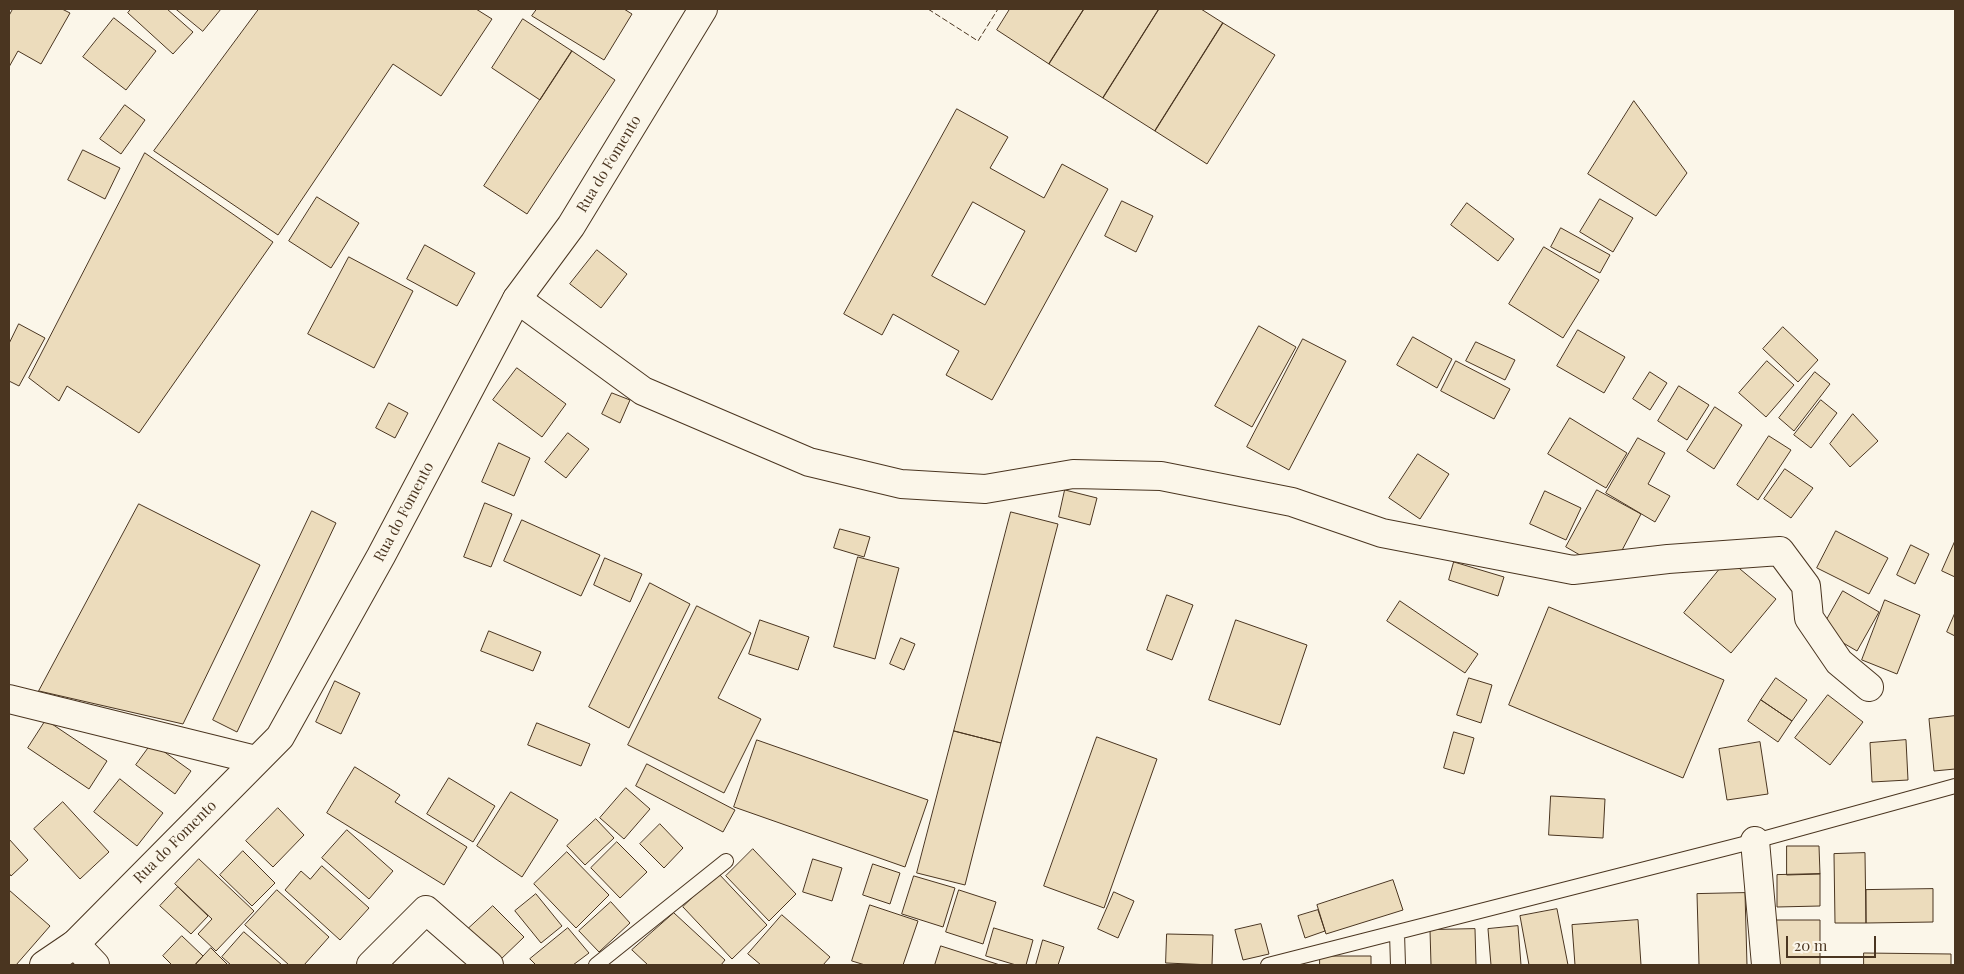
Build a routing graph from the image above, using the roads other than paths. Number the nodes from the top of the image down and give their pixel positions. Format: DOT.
graph roads {
  1 [pos="703,9"];
  2 [pos="517,299"];
  3 [pos="1869,687"];
  4 [pos="9,699"];
  5 [pos="256,760"];
  6 [pos="1955,786"];
  7 [pos="1756,842"];
  8 [pos="726,861"];
  9 [pos="1397,934"];
  10 [pos="75,944"];
  11 [pos="44,965"];
  12 [pos="95,965"];
  13 [pos="371,965"];
  14 [pos="488,965"];
  15 [pos="596,965"];
  16 [pos="1268,965"];
  17 [pos="1398,965"];
  18 [pos="1766,965"];
  1 -- 2 [label="street, Rua do Fomento"];
  2 -- 3 [label="street"];
  2 -- 5 [label="street, Rua do Fomento"];
  4 -- 5 [label="street"];
  5 -- 10 [label="street, Rua do Fomento"];
  6 -- 7 [label="lane"];
  7 -- 9 [label="lane"];
  7 -- 18 [label="street"];
  8 -- 15 [label="lane"];
  9 -- 16 [label="lane"];
  9 -- 17 [label="lane"];
  10 -- 11 [label="street, Rua do Fomento"];
  10 -- 12 [label="street"];
  13 -- 14 [label="street"];
}
